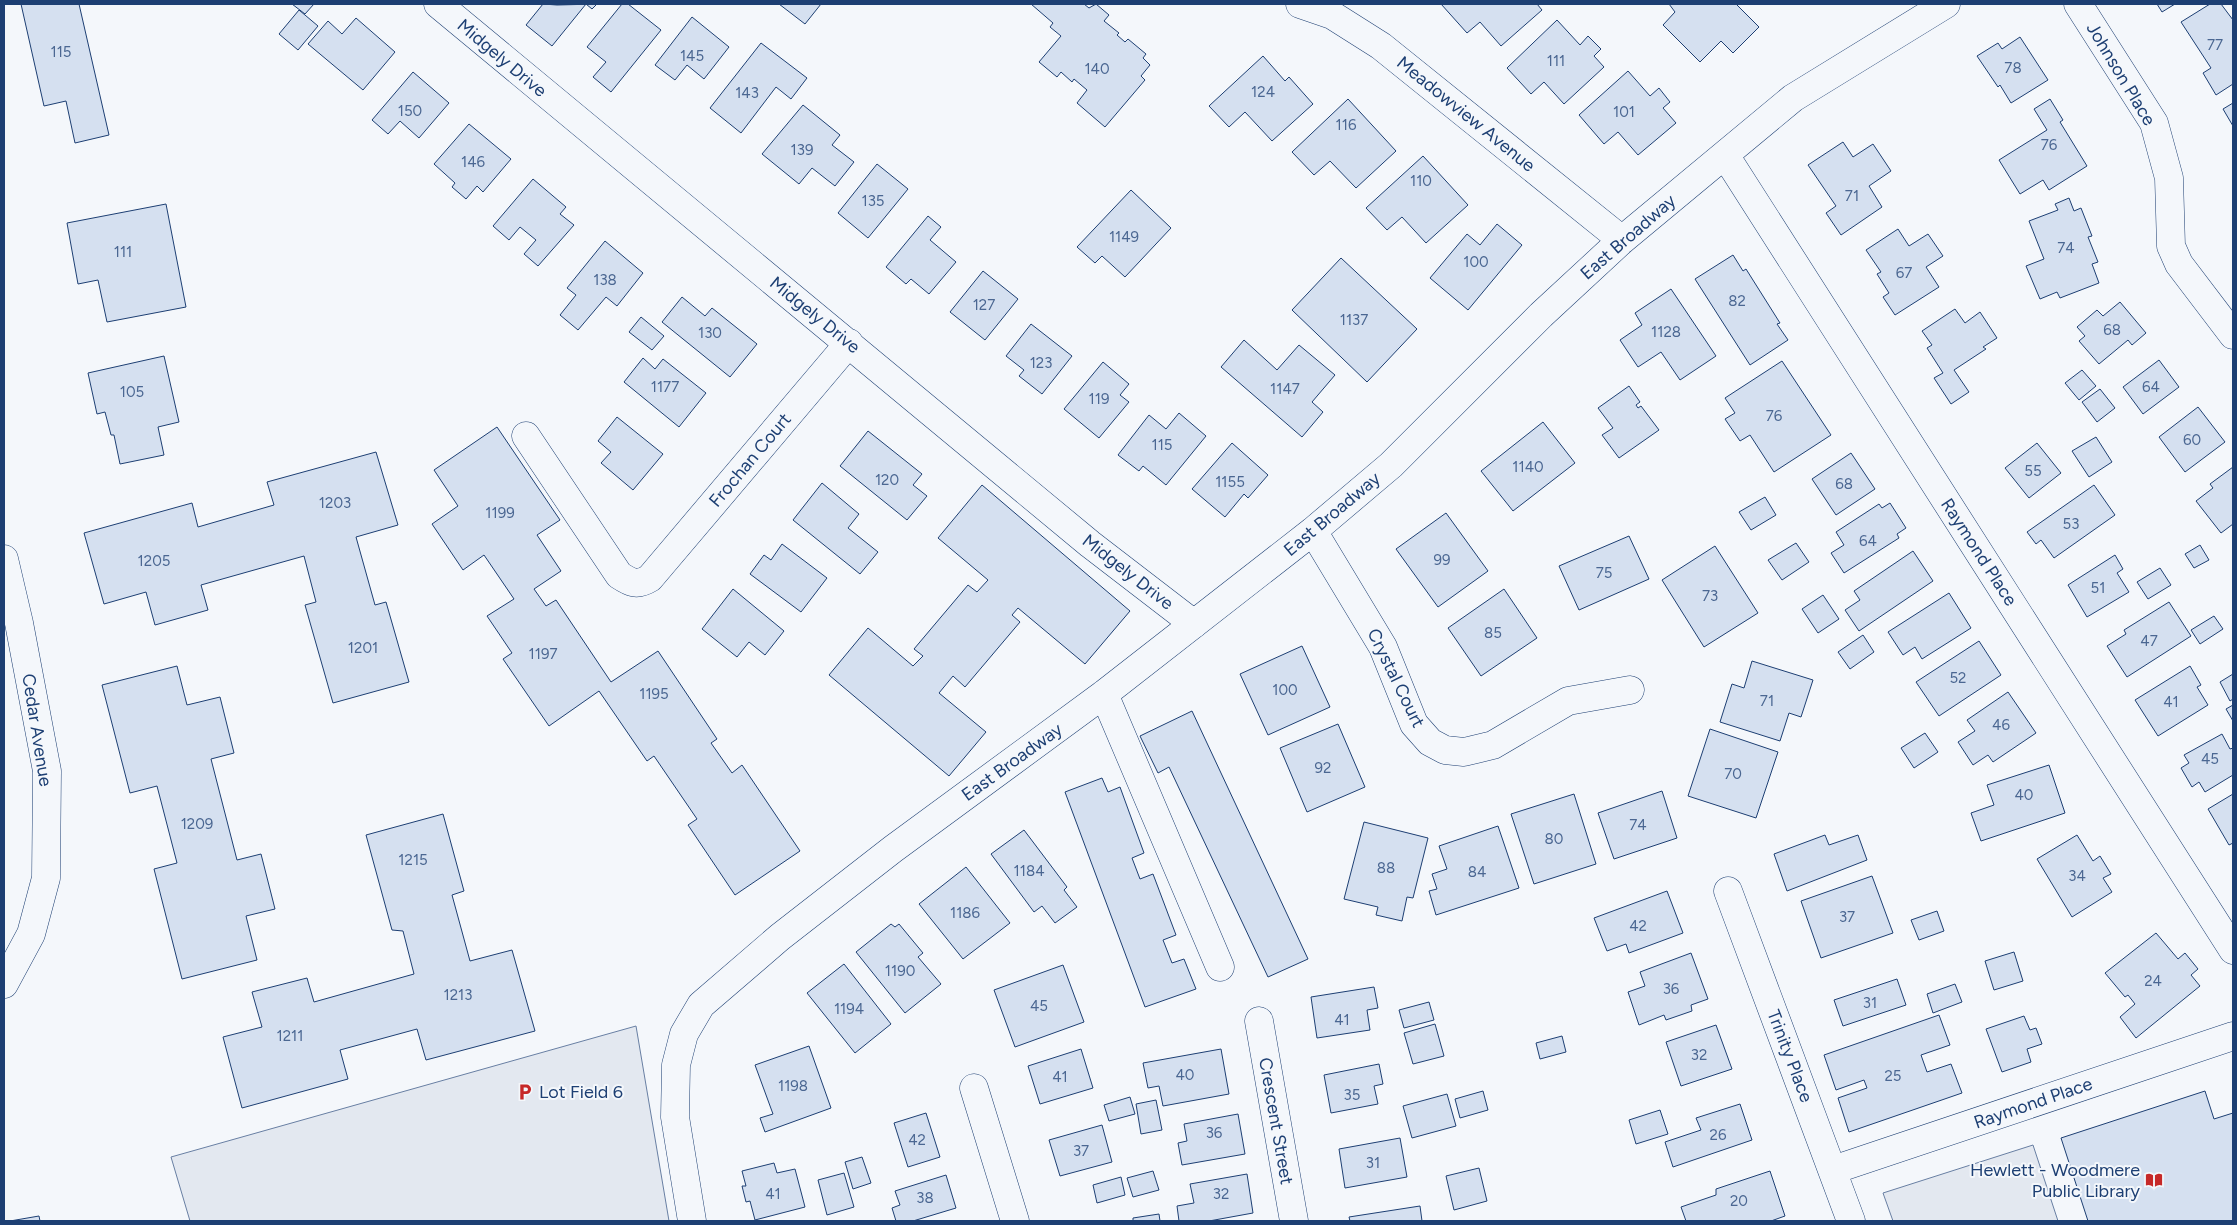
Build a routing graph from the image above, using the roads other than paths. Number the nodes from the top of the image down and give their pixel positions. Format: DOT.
graph roads {
  1 [pos="438,4"];
  2 [pos="1300,4"];
  3 [pos="1946,4"];
  4 [pos="2078,4"];
  5 [pos="1725,155"];
  6 [pos="1622,240"];
  7 [pos="2233,335"];
  8 [pos="849,343"];
  9 [pos="526,436"];
  10 [pos="1313,531"];
  11 [pos="4,559"];
  12 [pos="1194,624"];
  13 [pos="1630,690"];
  14 [pos="1104,694"];
  15 [pos="1728,891"];
  16 [pos="2233,950"];
  17 [pos="1220,967"];
  18 [pos="4,984"];
  19 [pos="1259,1021"];
  20 [pos="2233,1036"];
  21 [pos="974,1088"];
  22 [pos="1833,1170"];
  23 [pos="692,1221"];
  24 [pos="1015,1221"];
  25 [pos="1294,1221"];
  26 [pos="1851,1221"];
  1 -- 8 [label="street, Midgely Drive"];
  2 -- 6 [label="street, Meadowview Avenue"];
  3 -- 5 [label="street, East Broadway"];
  4 -- 7 [label="street, Johnson Place"];
  5 -- 6 [label="street, East Broadway"];
  5 -- 16 [label="street, Raymond Place"];
  6 -- 10 [label="street, East Broadway"];
  8 -- 9 [label="street, Frochan Court"];
  8 -- 12 [label="street, Midgely Drive"];
  10 -- 12 [label="street, East Broadway"];
  10 -- 13 [label="street, Crystal Court"];
  11 -- 18 [label="street, Cedar Avenue"];
  12 -- 14 [label="street, East Broadway"];
  14 -- 17 [label="street"];
  14 -- 23 [label="street, East Broadway"];
  15 -- 22 [label="street, Trinity Place"];
  19 -- 25 [label="street, Crescent Street"];
  20 -- 22 [label="street, Raymond Place"];
  21 -- 24 [label="street"];
  22 -- 26 [label="street, Trinity Place"];
}
